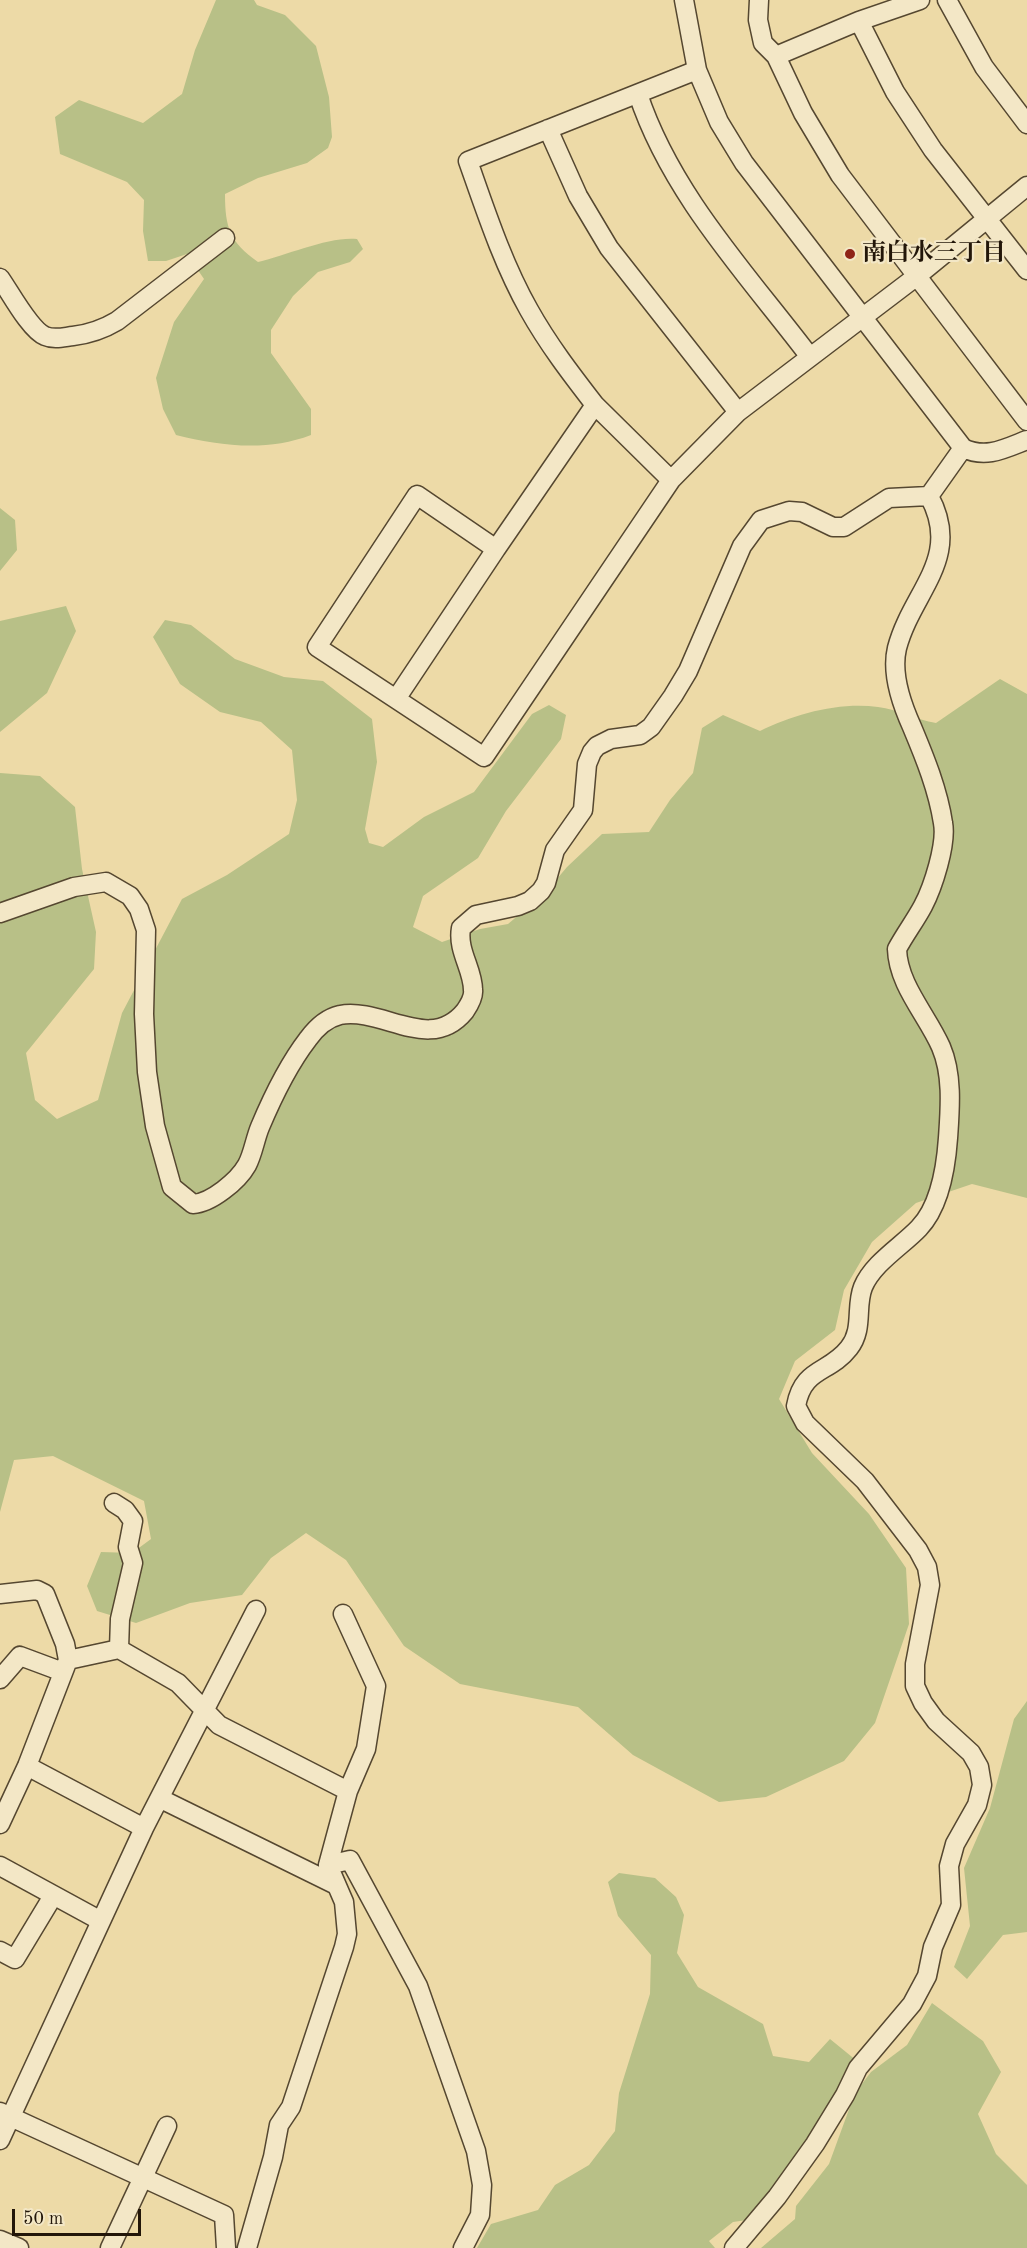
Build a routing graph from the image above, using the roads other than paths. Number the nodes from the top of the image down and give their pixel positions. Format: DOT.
graph roads {
  1 [pos="684,0"];
  2 [pos="759,0"];
  3 [pos="920,0"];
  4 [pos="947,0"];
  5 [pos="859,21"];
  6 [pos="776,56"];
  7 [pos="697,70"];
  8 [pos="638,94"];
  9 [pos="1027,124"];
  10 [pos="548,129"];
  11 [pos="1027,186"];
  12 [pos="986,218"];
  13 [pos="225,238"];
  14 [pos="1027,270"];
  15 [pos="917,276"];
  16 [pos="0,278"];
  17 [pos="862,317"];
  18 [pos="810,357"];
  19 [pos="595,405"];
  20 [pos="738,412"];
  21 [pos="1027,421"];
  22 [pos="1027,440"];
  23 [pos="963,448"];
  24 [pos="671,480"];
  25 [pos="928,496"];
  26 [pos="496,549"];
  27 [pos="396,699"];
  28 [pos="0,913"];
  29 [pos="114,1503"];
  30 [pos="0,1594"];
  31 [pos="256,1610"];
  32 [pos="343,1614"];
  33 [pos="119,1649"];
  34 [pos="65,1666"];
  35 [pos="0,1679"];
  36 [pos="205,1712"];
  37 [pos="27,1766"];
  38 [pos="348,1791"];
  39 [pos="160,1799"];
  40 [pos="0,1824"];
  41 [pos="144,1828"];
  42 [pos="328,1865"];
  43 [pos="0,1866"];
  44 [pos="336,1885"];
  45 [pos="52,1896"];
  46 [pos="101,1921"];
  47 [pos="0,1952"];
  48 [pos="5,2114"];
  49 [pos="167,2126"];
  50 [pos="0,2140"];
  51 [pos="142,2178"];
  52 [pos="0,2240"];
  53 [pos="19,2248"];
  54 [pos="110,2248"];
  55 [pos="226,2248"];
  56 [pos="247,2248"];
  57 [pos="463,2248"];
  58 [pos="734,2248"];
  1 -- 7 [label="street"];
  2 -- 6 [label="street"];
  3 -- 5 [label="street"];
  4 -- 9 [label="street"];
  5 -- 6 [label="street"];
  5 -- 12 [label="street"];
  6 -- 15 [label="street"];
  7 -- 8 [label="street"];
  7 -- 17 [label="street"];
  8 -- 10 [label="street"];
  8 -- 18 [label="street"];
  10 -- 19 [label="street"];
  10 -- 20 [label="street"];
  11 -- 12 [label="street"];
  12 -- 14 [label="street"];
  12 -- 15 [label="street"];
  13 -- 16 [label="street"];
  15 -- 17 [label="street"];
  15 -- 21 [label="street"];
  17 -- 18 [label="street"];
  17 -- 23 [label="street"];
  18 -- 20 [label="street"];
  19 -- 24 [label="street"];
  19 -- 26 [label="street"];
  20 -- 24 [label="street"];
  22 -- 23 [label="street"];
  23 -- 25 [label="street"];
  24 -- 27 [label="street"];
  25 -- 28 [label="street"];
  25 -- 58 [label="street"];
  26 -- 27 [label="street"];
  26 -- 27 [label="street"];
  29 -- 33 [label="street"];
  30 -- 34 [label="street"];
  31 -- 36 [label="street"];
  32 -- 38 [label="street"];
  33 -- 34 [label="street"];
  33 -- 36 [label="street"];
  34 -- 35 [label="street"];
  34 -- 37 [label="street"];
  36 -- 38 [label="street"];
  36 -- 39 [label="street"];
  37 -- 40 [label="street"];
  37 -- 41 [label="street"];
  38 -- 42 [label="street"];
  39 -- 41 [label="street"];
  39 -- 44 [label="street"];
  41 -- 46 [label="street"];
  42 -- 44 [label="street"];
  42 -- 57 [label="street"];
  43 -- 45 [label="street"];
  44 -- 56 [label="street"];
  45 -- 46 [label="street"];
  45 -- 47 [label="street"];
  46 -- 48 [label="street"];
  48 -- 50 [label="street"];
  48 -- 51 [label="street"];
  49 -- 51 [label="street"];
  51 -- 54 [label="street"];
  51 -- 55 [label="street"];
  52 -- 53 [label="street"];
}
